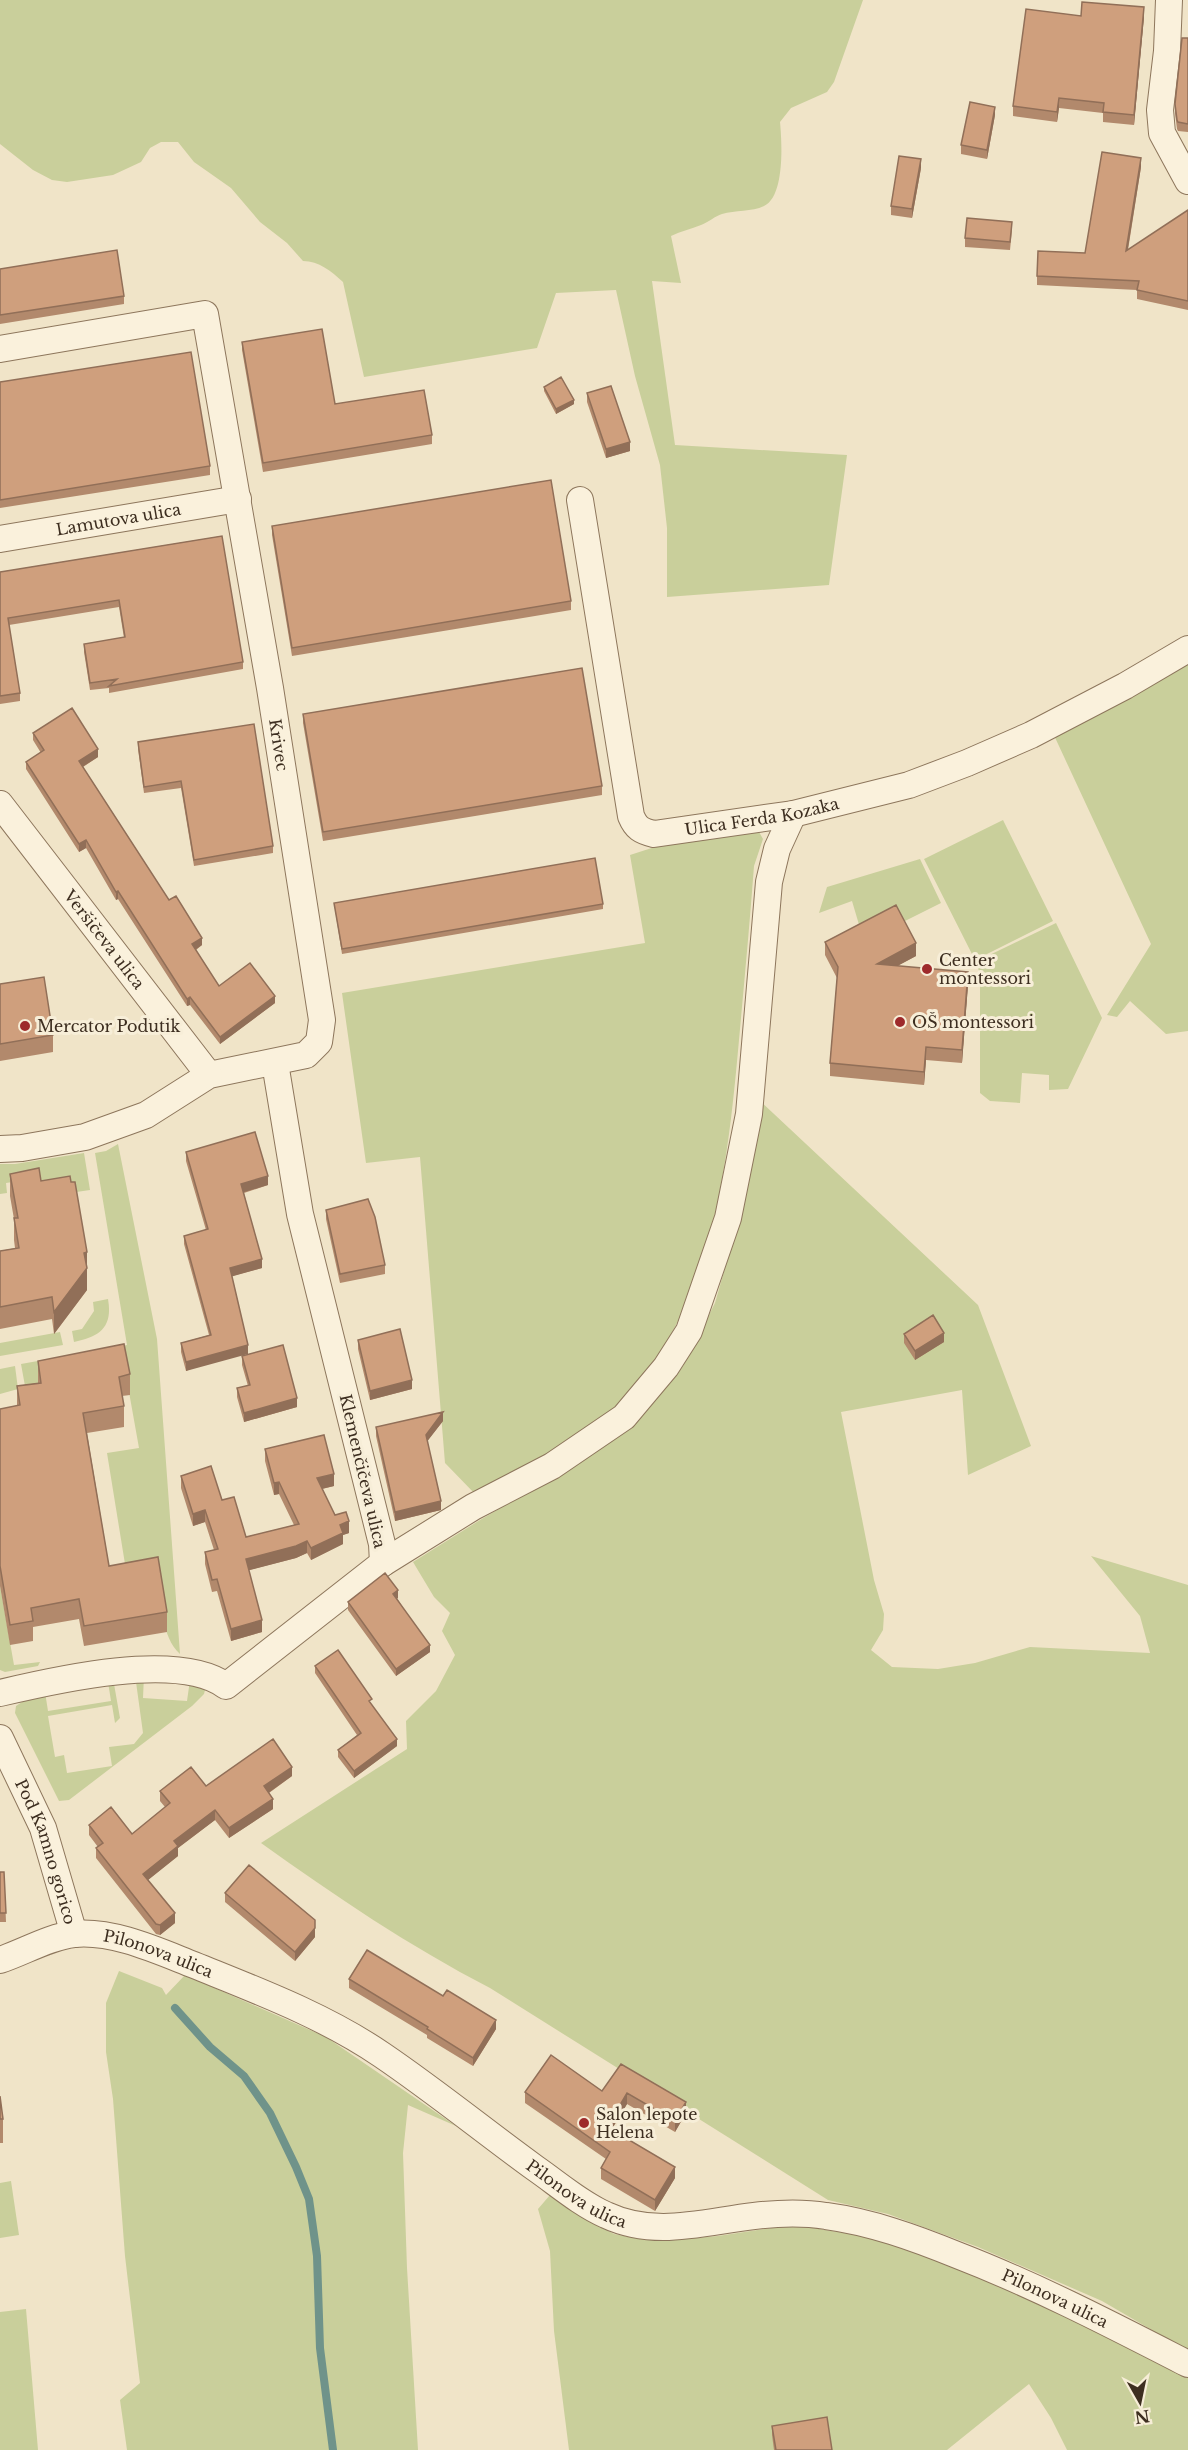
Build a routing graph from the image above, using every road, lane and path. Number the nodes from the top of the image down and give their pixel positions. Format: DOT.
graph roads {
  1 [pos="1169,0"];
  2 [pos="1188,181"];
  3 [pos="0,349"];
  4 [pos="238,500"];
  5 [pos="580,500"];
  6 [pos="0,539"];
  7 [pos="1188,649"];
  8 [pos="0,804"];
  9 [pos="793,814"];
  10 [pos="275,1063"];
  11 [pos="209,1076"];
  12 [pos="0,1149"];
  13 [pos="383,1563"];
  14 [pos="0,1693"];
  15 [pos="0,1738"];
  16 [pos="75,1934"];
  17 [pos="0,1960"];
  18 [pos="1188,2364"];
  1 -- 2 [label="street"];
  3 -- 4 [label="street, Krivec"];
  4 -- 6 [label="street, Lamutova ulica"];
  4 -- 10 [label="street, Krivec"];
  5 -- 9 [label="street, Ulica Ferda Kozaka"];
  7 -- 9 [label="street, Ulica Ferda Kozaka"];
  8 -- 11 [label="street, Veršičeva ulica"];
  9 -- 13 [label="street"];
  10 -- 11 [label="street, Krivec"];
  10 -- 13 [label="street, Klemenčičeva ulica"];
  11 -- 12 [label="street, Krivec"];
  13 -- 14 [label="street, Klemenčičeva ulica"];
  15 -- 16 [label="street, Pod Kamno gorico"];
  16 -- 17 [label="street, Pilonova ulica"];
  16 -- 18 [label="street, Pilonova ulica"];
}
